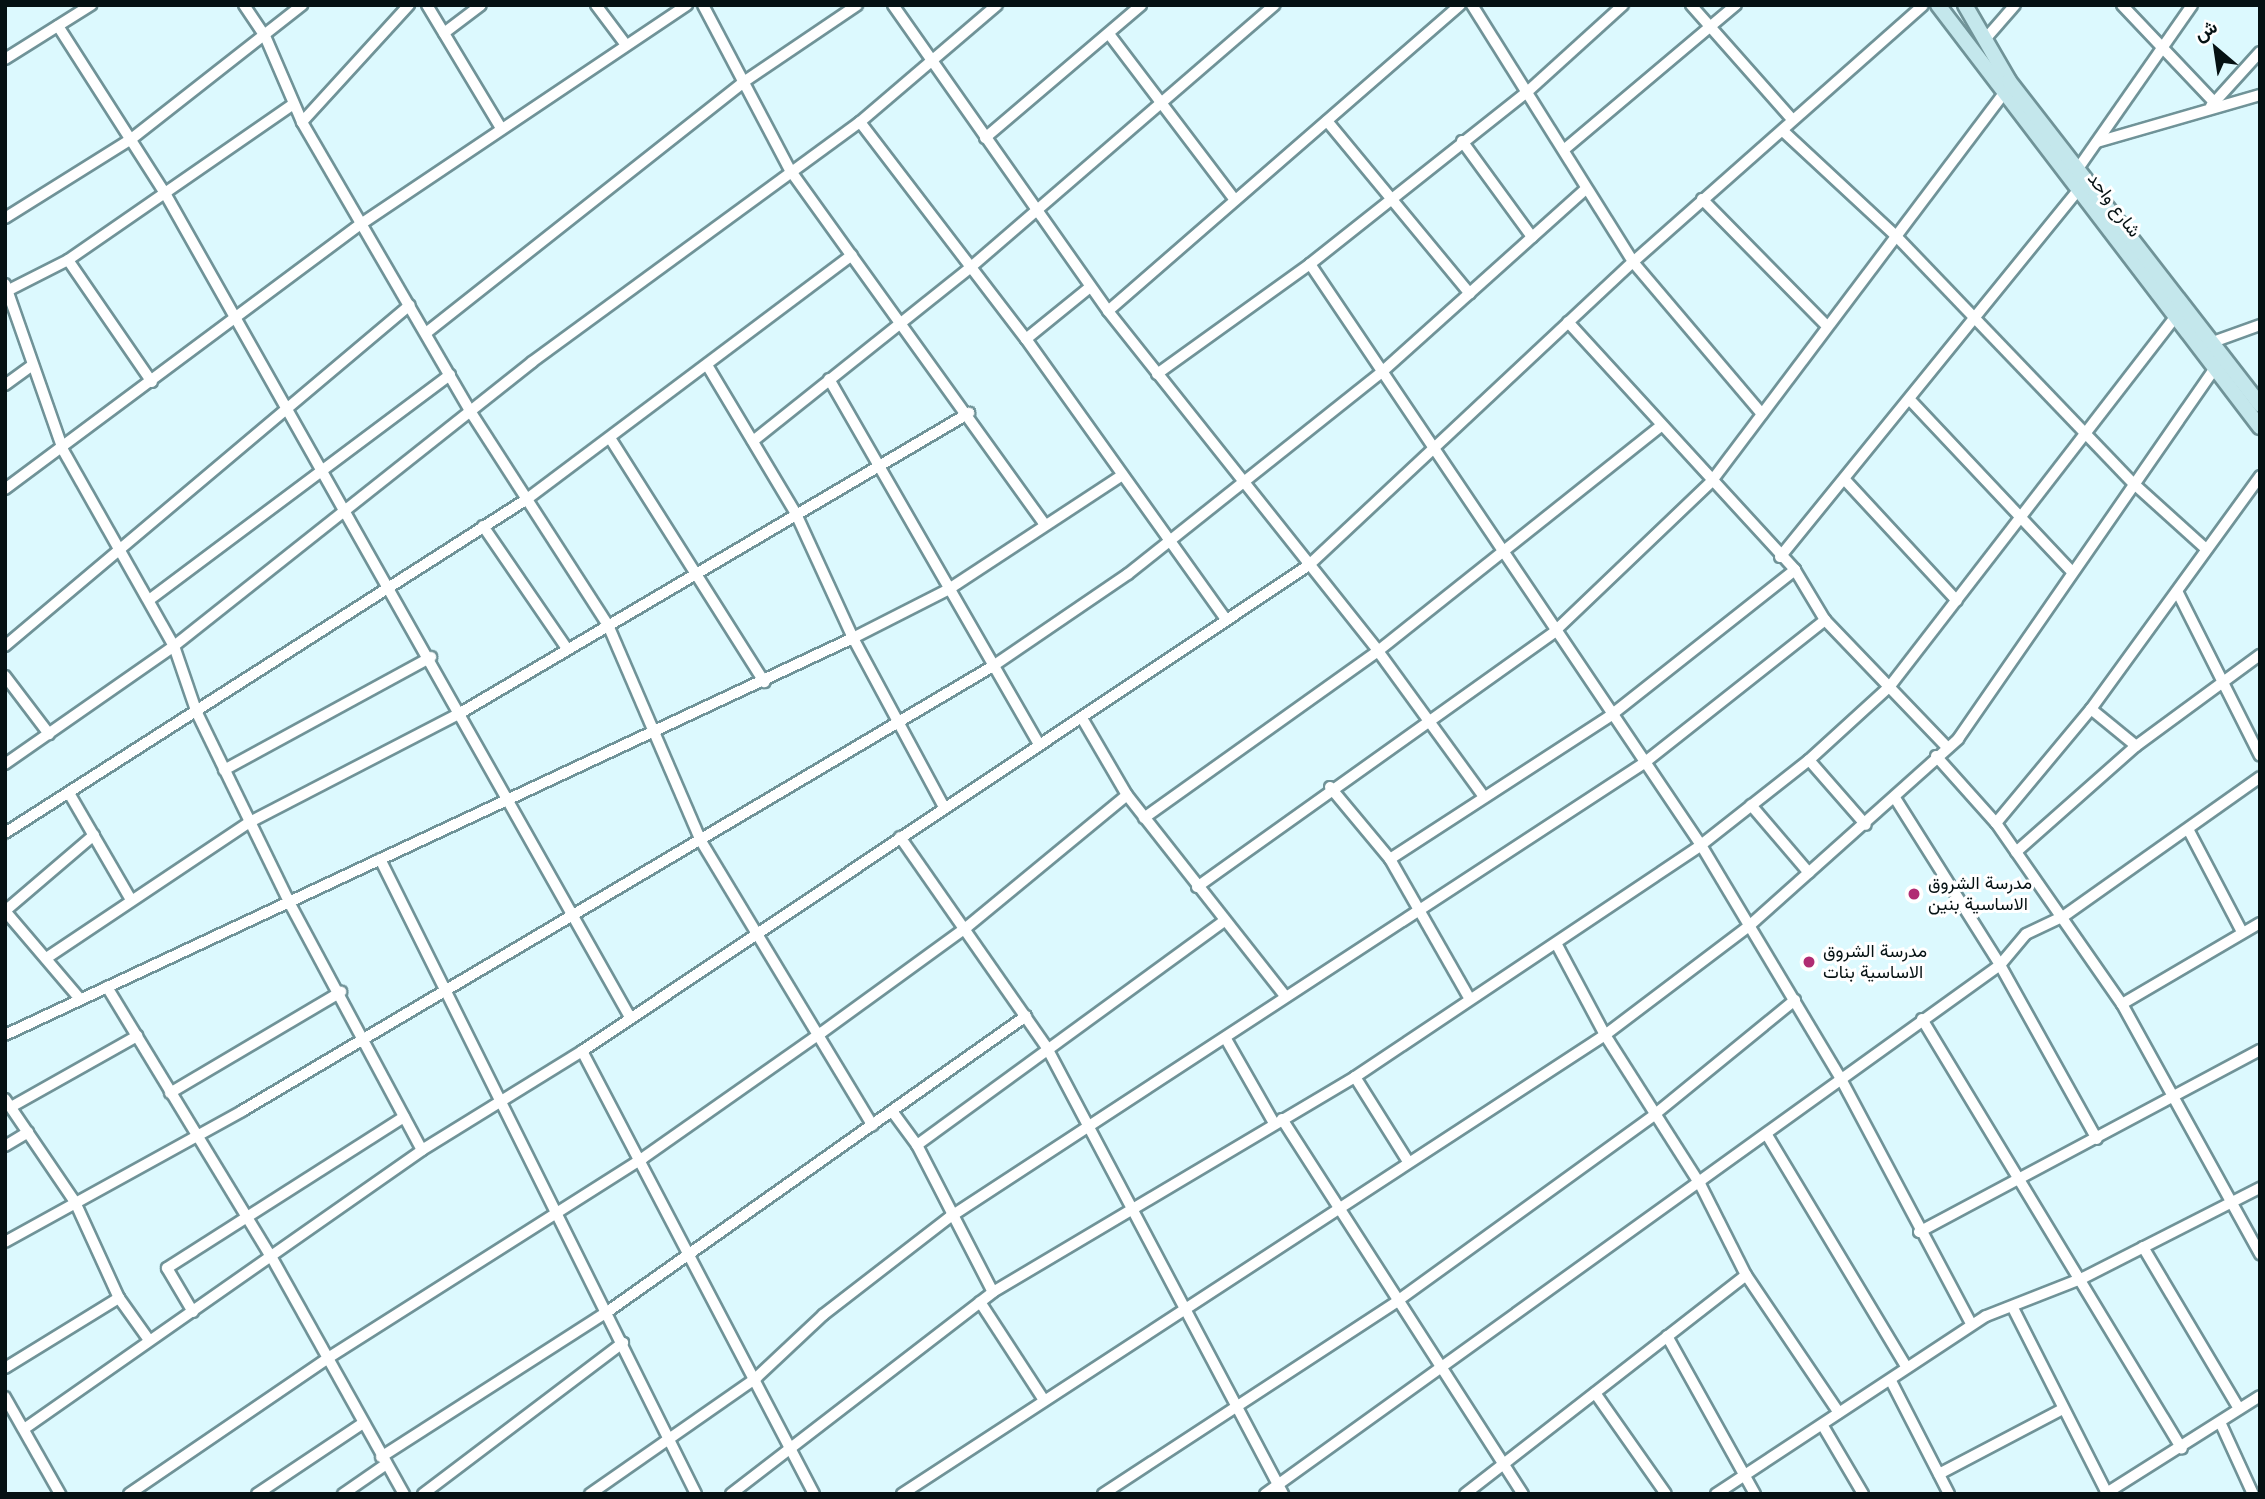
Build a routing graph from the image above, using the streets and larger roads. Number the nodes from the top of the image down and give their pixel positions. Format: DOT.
graph roads {
  1 [pos="244,5"];
  2 [pos="302,5"];
  3 [pos="410,5"];
  4 [pos="426,5"];
  5 [pos="481,5"];
  6 [pos="596,5"];
  7 [pos="687,5"];
  8 [pos="703,5"];
  9 [pos="857,5"];
  10 [pos="893,5"];
  11 [pos="997,5"];
  12 [pos="1142,5"];
  13 [pos="1274,5"];
  14 [pos="1460,5"];
  15 [pos="1472,5"];
  16 [pos="1623,5"];
  17 [pos="1691,5"];
  18 [pos="1736,5"];
  19 [pos="1923,5"];
  20 [pos="1938,5"];
  21 [pos="1965,5"];
  22 [pos="2015,5"];
  23 [pos="2122,5"];
  24 [pos="2192,5"];
  25 [pos="87,6"];
  26 [pos="58,26"];
  27 [pos="1712,28"];
  28 [pos="444,33"];
  29 [pos="1109,34"];
  30 [pos="265,36"];
  31 [pos="1988,36"];
  32 [pos="626,46"];
  33 [pos="2162,49"];
  34 [pos="2260,52"];
  35 [pos="5,60"];
  36 [pos="934,65"];
  37 [pos="742,83"];
  38 [pos="1526,93"];
  39 [pos="2004,93"];
  40 [pos="2260,94"];
  41 [pos="1160,102"];
  42 [pos="2214,102"];
  43 [pos="293,104"];
  44 [pos="2207,110"];
  45 [pos="1792,120"];
  46 [pos="1327,121"];
  47 [pos="302,122"];
  48 [pos="860,122"];
  49 [pos="501,128"];
  50 [pos="1783,131"];
  51 [pos="985,138"];
  52 [pos="130,140"];
  53 [pos="1462,141"];
  54 [pos="2097,142"];
  55 [pos="1566,148"];
  56 [pos="790,170"];
  57 [pos="2077,170"];
  58 [pos="1586,189"];
  59 [pos="2078,190"];
  60 [pos="166,195"];
  61 [pos="1392,198"];
  62 [pos="1702,199"];
  63 [pos="1235,200"];
  64 [pos="1033,211"];
  65 [pos="5,218"];
  66 [pos="361,224"];
  67 [pos="1895,235"];
  68 [pos="1532,237"];
  69 [pos="852,255"];
  70 [pos="68,260"];
  71 [pos="1633,262"];
  72 [pos="1310,264"];
  73 [pos="971,267"];
  74 [pos="1090,287"];
  75 [pos="6,289"];
  76 [pos="1470,294"];
  77 [pos="410,305"];
  78 [pos="1108,311"];
  79 [pos="2175,317"];
  80 [pos="237,318"];
  81 [pos="1977,321"];
  82 [pos="899,322"];
  83 [pos="1568,322"];
  84 [pos="1825,324"];
  85 [pos="2260,326"];
  86 [pos="426,333"];
  87 [pos="1026,339"];
  88 [pos="2210,343"];
  89 [pos="33,365"];
  90 [pos="707,365"];
  91 [pos="2214,369"];
  92 [pos="1383,371"];
  93 [pos="450,374"];
  94 [pos="1157,374"];
  95 [pos="829,379"];
  96 [pos="152,382"];
  97 [pos="5,385"];
  98 [pos="1912,402"];
  99 [pos="2260,405"];
  100 [pos="285,408"];
  101 [pos="470,411"];
  102 [pos="969,413"];
  103 [pos="1762,414"];
  104 [pos="1660,427"];
  105 [pos="2260,427"];
  106 [pos="2089,436"];
  107 [pos="610,438"];
  108 [pos="753,441"];
  109 [pos="1437,447"];
  110 [pos="63,450"];
  111 [pos="883,465"];
  112 [pos="1121,476"];
  113 [pos="321,477"];
  114 [pos="2260,477"];
  115 [pos="1846,481"];
  116 [pos="1240,482"];
  117 [pos="1711,482"];
  118 [pos="2133,483"];
  119 [pos="5,489"];
  120 [pos="527,499"];
  121 [pos="796,514"];
  122 [pos="341,515"];
  123 [pos="2022,520"];
  124 [pos="1044,523"];
  125 [pos="483,526"];
  126 [pos="1168,542"];
  127 [pos="2205,548"];
  128 [pos="1507,550"];
  129 [pos="118,554"];
  130 [pos="1780,558"];
  131 [pos="1309,565"];
  132 [pos="695,570"];
  133 [pos="1795,570"];
  134 [pos="2071,570"];
  135 [pos="392,589"];
  136 [pos="949,589"];
  137 [pos="2178,593"];
  138 [pos="149,600"];
  139 [pos="1956,601"];
  140 [pos="1224,617"];
  141 [pos="1825,620"];
  142 [pos="608,625"];
  143 [pos="1554,632"];
  144 [pos="853,638"];
  145 [pos="5,646"];
  146 [pos="174,646"];
  147 [pos="566,647"];
  148 [pos="1378,651"];
  149 [pos="2260,655"];
  150 [pos="431,657"];
  151 [pos="993,666"];
  152 [pos="5,676"];
  153 [pos="764,682"];
  154 [pos="2220,684"];
  155 [pos="1889,687"];
  156 [pos="2091,709"];
  157 [pos="461,712"];
  158 [pos="197,713"];
  159 [pos="1610,716"];
  160 [pos="1082,718"];
  161 [pos="898,724"];
  162 [pos="1429,725"];
  163 [pos="49,734"];
  164 [pos="655,736"];
  165 [pos="1039,744"];
  166 [pos="1946,746"];
  167 [pos="2136,746"];
  168 [pos="2260,755"];
  169 [pos="1936,756"];
  170 [pos="1809,760"];
  171 [pos="1644,763"];
  172 [pos="5,764"];
  173 [pos="225,770"];
  174 [pos="2260,777"];
  175 [pos="1331,787"];
  176 [pos="69,793"];
  177 [pos="1127,795"];
  178 [pos="503,797"];
  179 [pos="1484,797"];
  180 [pos="1895,798"];
  181 [pos="943,805"];
  182 [pos="1751,805"];
  183 [pos="1144,818"];
  184 [pos="250,822"];
  185 [pos="1996,823"];
  186 [pos="1866,825"];
  187 [pos="2188,829"];
  188 [pos="5,833"];
  189 [pos="94,835"];
  190 [pos="900,837"];
  191 [pos="701,841"];
  192 [pos="1700,845"];
  193 [pos="2016,852"];
  194 [pos="380,859"];
  195 [pos="1390,859"];
  196 [pos="1809,873"];
  197 [pos="1197,887"];
  198 [pos="131,900"];
  199 [pos="289,902"];
  200 [pos="1424,911"];
  201 [pos="571,913"];
  202 [pos="2064,916"];
  203 [pos="1223,921"];
  204 [pos="2260,923"];
  205 [pos="967,927"];
  206 [pos="1748,928"];
  207 [pos="2242,932"];
  208 [pos="760,933"];
  209 [pos="1557,944"];
  210 [pos="48,957"];
  211 [pos="2000,965"];
  212 [pos="107,987"];
  213 [pos="341,992"];
  214 [pos="443,992"];
  215 [pos="1285,996"];
  216 [pos="80,999"];
  217 [pos="1470,999"];
  218 [pos="1795,1000"];
  219 [pos="2122,1004"];
  220 [pos="1027,1016"];
  221 [pos="630,1017"];
  222 [pos="1922,1018"];
  223 [pos="821,1034"];
  224 [pos="5,1035"];
  225 [pos="1605,1035"];
  226 [pos="136,1036"];
  227 [pos="364,1038"];
  228 [pos="1226,1039"];
  229 [pos="1047,1048"];
  230 [pos="582,1051"];
  231 [pos="2260,1051"];
  232 [pos="1355,1077"];
  233 [pos="1841,1079"];
  234 [pos="170,1093"];
  235 [pos="2173,1097"];
  236 [pos="497,1101"];
  237 [pos="8,1103"];
  238 [pos="892,1111"];
  239 [pos="1654,1115"];
  240 [pos="404,1117"];
  241 [pos="1278,1121"];
  242 [pos="872,1125"];
  243 [pos="1090,1127"];
  244 [pos="28,1132"];
  245 [pos="197,1135"];
  246 [pos="1767,1135"];
  247 [pos="2097,1139"];
  248 [pos="917,1145"];
  249 [pos="5,1146"];
  250 [pos="422,1150"];
  251 [pos="643,1158"];
  252 [pos="1407,1160"];
  253 [pos="2021,1181"];
  254 [pos="1700,1184"];
  255 [pos="2260,1188"];
  256 [pos="75,1202"];
  257 [pos="2234,1202"];
  258 [pos="1335,1209"];
  259 [pos="555,1211"];
  260 [pos="1134,1212"];
  261 [pos="950,1217"];
  262 [pos="247,1218"];
  263 [pos="1919,1232"];
  264 [pos="5,1242"];
  265 [pos="2143,1247"];
  266 [pos="689,1251"];
  267 [pos="2260,1254"];
  268 [pos="272,1258"];
  269 [pos="1745,1275"];
  270 [pos="2083,1278"];
  271 [pos="993,1293"];
  272 [pos="119,1297"];
  273 [pos="1396,1301"];
  274 [pos="980,1302"];
  275 [pos="1189,1308"];
  276 [pos="2013,1308"];
  277 [pos="193,1312"];
  278 [pos="607,1312"];
  279 [pos="1971,1324"];
  280 [pos="1667,1336"];
  281 [pos="149,1340"];
  282 [pos="623,1343"];
  283 [pos="328,1358"];
  284 [pos="1905,1365"];
  285 [pos="5,1368"];
  286 [pos="1444,1370"];
  287 [pos="756,1378"];
  288 [pos="1891,1381"];
  289 [pos="1595,1393"];
  290 [pos="2260,1395"];
  291 [pos="5,1397"];
  292 [pos="1044,1400"];
  293 [pos="1240,1406"];
  294 [pos="2063,1409"];
  295 [pos="2239,1409"];
  296 [pos="1839,1413"];
  297 [pos="2220,1422"];
  298 [pos="363,1423"];
  299 [pos="1823,1426"];
  300 [pos="24,1429"];
  301 [pos="670,1441"];
  302 [pos="2182,1448"];
  303 [pos="790,1449"];
  304 [pos="383,1461"];
  305 [pos="1504,1467"];
  306 [pos="1742,1474"];
  307 [pos="1939,1474"];
  308 [pos="1280,1489"];
  309 [pos="1116,1490"];
  310 [pos="2106,1493"];
  311 [pos="60,1494"];
  312 [pos="129,1494"];
  313 [pos="257,1494"];
  314 [pos="343,1494"];
  315 [pos="404,1494"];
  316 [pos="423,1494"];
  317 [pos="590,1494"];
  318 [pos="696,1494"];
  319 [pos="731,1494"];
  320 [pos="814,1494"];
  321 [pos="902,1494"];
  322 [pos="1102,1494"];
  323 [pos="1265,1494"];
  324 [pos="1465,1494"];
  325 [pos="1523,1494"];
  326 [pos="1666,1494"];
  327 [pos="1716,1494"];
  328 [pos="1755,1494"];
  329 [pos="1863,1494"];
  330 [pos="1949,1494"];
  331 [pos="2253,1494"];
  1 -- 30 [label="street"];
  2 -- 30 [label="street"];
  3 -- 47 [label="street"];
  4 -- 28 [label="street"];
  5 -- 28 [label="street"];
  6 -- 32 [label="street"];
  7 -- 32 [label="street"];
  8 -- 37 [label="street"];
  9 -- 37 [label="street"];
  10 -- 36 [label="street"];
  11 -- 36 [label="street"];
  12 -- 29 [label="street"];
  13 -- 41 [label="street"];
  14 -- 46 [label="street"];
  15 -- 38 [label="street"];
  16 -- 38 [label="street"];
  17 -- 27 [label="street"];
  18 -- 27 [label="street"];
  19 -- 45 [label="street"];
  20 -- 39 [label="street, شارع واحد"];
  21 -- 31 [label="street, شارع واحد"];
  22 -- 31 [label="street"];
  23 -- 33 [label="street"];
  24 -- 33 [label="street"];
  25 -- 26 [label="street"];
  26 -- 35 [label="street"];
  26 -- 52 [label="street"];
  27 -- 45 [label="street"];
  27 -- 55 [label="street"];
  28 -- 49 [label="street"];
  29 -- 41 [label="street"];
  29 -- 51 [label="street"];
  30 -- 43 [label="street"];
  30 -- 52 [label="street"];
  31 -- 57 [label="street, شارع واحد"];
  32 -- 49 [label="street"];
  33 -- 42 [label="street"];
  33 -- 54 [label="street"];
  34 -- 42 [label="street"];
  36 -- 48 [label="street"];
  36 -- 51 [label="street"];
  37 -- 56 [label="street"];
  37 -- 86 [label="street"];
  38 -- 53 [label="street"];
  38 -- 55 [label="street"];
  39 -- 59 [label="street, شارع واحد"];
  39 -- 67 [label="street"];
  40 -- 44 [label="street"];
  41 -- 63 [label="street"];
  41 -- 64 [label="street"];
  42 -- 44 [label="street"];
  43 -- 47 [label="street"];
  43 -- 60 [label="street"];
  44 -- 54 [label="street"];
  45 -- 50 [label="street"];
  46 -- 61 [label="street"];
  46 -- 63 [label="street"];
  47 -- 66 [label="street"];
  48 -- 56 [label="street"];
  48 -- 73 [label="street"];
  49 -- 66 [label="street"];
  50 -- 62 [label="street"];
  50 -- 67 [label="street"];
  51 -- 64 [label="street"];
  52 -- 60 [label="street"];
  52 -- 65 [label="street"];
  53 -- 61 [label="street"];
  53 -- 68 [label="street"];
  54 -- 57 [label="street"];
  55 -- 58 [label="street"];
  56 -- 69 [label="street"];
  56 -- 101 [label="street"];
  57 -- 59 [label="street"];
  57 -- 88 [label="street, شارع واحد"];
  58 -- 68 [label="street"];
  58 -- 71 [label="street"];
  59 -- 79 [label="street, شارع واحد"];
  59 -- 81 [label="street"];
  60 -- 70 [label="street"];
  60 -- 80 [label="street"];
  61 -- 72 [label="street"];
  61 -- 76 [label="street"];
  62 -- 71 [label="street"];
  62 -- 84 [label="street"];
  63 -- 78 [label="street"];
  64 -- 73 [label="street"];
  64 -- 74 [label="street"];
  66 -- 77 [label="street"];
  66 -- 80 [label="street"];
  67 -- 81 [label="street"];
  67 -- 84 [label="street"];
  68 -- 76 [label="street"];
  69 -- 82 [label="street"];
  69 -- 90 [label="street"];
  70 -- 75 [label="street"];
  70 -- 96 [label="street"];
  71 -- 83 [label="street"];
  71 -- 103 [label="street"];
  72 -- 92 [label="street"];
  72 -- 94 [label="street"];
  73 -- 82 [label="street"];
  73 -- 87 [label="street"];
  74 -- 78 [label="street"];
  74 -- 87 [label="street"];
  75 -- 89 [label="street"];
  76 -- 92 [label="street"];
  77 -- 86 [label="street"];
  77 -- 100 [label="street"];
  78 -- 94 [label="street"];
  79 -- 91 [label="street, شارع واحد"];
  79 -- 106 [label="street"];
  80 -- 96 [label="street"];
  80 -- 100 [label="street"];
  81 -- 98 [label="street"];
  81 -- 106 [label="street"];
  82 -- 95 [label="street"];
  82 -- 102 [label="street"];
  83 -- 104 [label="street"];
  83 -- 109 [label="street"];
  84 -- 103 [label="street"];
  85 -- 88 [label="street"];
  86 -- 93 [label="street"];
  87 -- 112 [label="street"];
  88 -- 99 [label="street, شارع واحد"];
  89 -- 97 [label="street"];
  89 -- 110 [label="street"];
  90 -- 107 [label="street"];
  90 -- 108 [label="street"];
  91 -- 105 [label="street, شارع واحد"];
  91 -- 118 [label="street"];
  92 -- 109 [label="street"];
  92 -- 116 [label="street"];
  93 -- 101 [label="street"];
  93 -- 113 [label="street"];
  94 -- 116 [label="street"];
  95 -- 108 [label="street"];
  95 -- 111 [label="street"];
  96 -- 110 [label="street"];
  98 -- 115 [label="street"];
  98 -- 123 [label="street"];
  100 -- 113 [label="street"];
  100 -- 129 [label="street"];
  101 -- 120 [label="street"];
  101 -- 122 [label="street"];
  102 -- 111 [label="street"];
  102 -- 124 [label="street"];
  103 -- 117 [label="street"];
  104 -- 117 [label="street"];
  104 -- 128 [label="street"];
  106 -- 118 [label="street"];
  106 -- 123 [label="street"];
  107 -- 120 [label="street"];
  107 -- 132 [label="street"];
  108 -- 121 [label="street"];
  109 -- 128 [label="street"];
  109 -- 131 [label="street"];
  110 -- 119 [label="street"];
  110 -- 129 [label="street"];
  111 -- 121 [label="street"];
  111 -- 136 [label="street"];
  112 -- 124 [label="street"];
  112 -- 126 [label="street"];
  113 -- 122 [label="street"];
  113 -- 138 [label="street"];
  114 -- 127 [label="street"];
  115 -- 130 [label="street"];
  115 -- 139 [label="street"];
  116 -- 126 [label="street"];
  116 -- 131 [label="street"];
  117 -- 130 [label="street"];
  117 -- 143 [label="street"];
  118 -- 127 [label="street"];
  118 -- 134 [label="street"];
  120 -- 125 [label="street"];
  120 -- 142 [label="street"];
  121 -- 132 [label="street"];
  121 -- 144 [label="street"];
  122 -- 135 [label="street"];
  122 -- 146 [label="street"];
  123 -- 134 [label="street"];
  123 -- 139 [label="street"];
  124 -- 136 [label="street"];
  125 -- 135 [label="street"];
  125 -- 147 [label="street"];
  126 -- 140 [label="street"];
  126 -- 151 [label="street"];
  127 -- 137 [label="street"];
  128 -- 143 [label="street"];
  128 -- 148 [label="street"];
  129 -- 138 [label="street"];
  129 -- 145 [label="street"];
  130 -- 133 [label="street"];
  131 -- 140 [label="street"];
  131 -- 148 [label="street"];
  132 -- 142 [label="street"];
  132 -- 153 [label="street"];
  133 -- 141 [label="street"];
  133 -- 159 [label="street"];
  134 -- 166 [label="street"];
  135 -- 150 [label="street"];
  135 -- 158 [label="street"];
  136 -- 144 [label="street"];
  136 -- 151 [label="street"];
  137 -- 154 [label="street"];
  137 -- 156 [label="street"];
  138 -- 146 [label="street"];
  139 -- 155 [label="street"];
  140 -- 160 [label="street"];
  141 -- 155 [label="street"];
  141 -- 171 [label="street"];
  142 -- 147 [label="street"];
  142 -- 164 [label="street"];
  143 -- 159 [label="street"];
  143 -- 162 [label="street"];
  144 -- 153 [label="street"];
  144 -- 161 [label="street"];
  146 -- 158 [label="street"];
  146 -- 163 [label="street"];
  147 -- 157 [label="street"];
  148 -- 162 [label="street"];
  148 -- 183 [label="street"];
  149 -- 154 [label="street"];
  150 -- 157 [label="street"];
  150 -- 173 [label="street"];
  151 -- 161 [label="street"];
  151 -- 165 [label="street"];
  152 -- 163 [label="street"];
  153 -- 164 [label="street"];
  154 -- 167 [label="street"];
  154 -- 168 [label="street"];
  155 -- 166 [label="street"];
  155 -- 170 [label="street"];
  156 -- 167 [label="street"];
  156 -- 185 [label="street"];
  157 -- 178 [label="street"];
  157 -- 184 [label="street"];
  158 -- 173 [label="street"];
  158 -- 176 [label="street"];
  159 -- 171 [label="street"];
  159 -- 179 [label="street"];
  160 -- 165 [label="street"];
  160 -- 177 [label="street"];
  161 -- 181 [label="street"];
  161 -- 191 [label="street"];
  162 -- 175 [label="street"];
  162 -- 179 [label="street"];
  163 -- 172 [label="street"];
  164 -- 178 [label="street"];
  164 -- 191 [label="street"];
  165 -- 181 [label="street"];
  166 -- 169 [label="street"];
  167 -- 193 [label="street"];
  169 -- 180 [label="street"];
  169 -- 185 [label="street"];
  170 -- 182 [label="street"];
  170 -- 186 [label="street"];
  171 -- 192 [label="street"];
  171 -- 200 [label="street"];
  173 -- 184 [label="street"];
  174 -- 187 [label="street"];
  175 -- 195 [label="street"];
  175 -- 197 [label="street"];
  176 -- 188 [label="street"];
  176 -- 189 [label="street"];
  177 -- 183 [label="street"];
  177 -- 205 [label="street"];
  178 -- 194 [label="street"];
  178 -- 201 [label="street"];
  179 -- 195 [label="street"];
  180 -- 186 [label="street"];
  180 -- 211 [label="street"];
  181 -- 190 [label="street"];
  182 -- 192 [label="street"];
  182 -- 196 [label="street"];
  183 -- 197 [label="street"];
  184 -- 198 [label="street"];
  184 -- 199 [label="street"];
  185 -- 193 [label="street"];
  186 -- 196 [label="street"];
  187 -- 202 [label="street"];
  187 -- 207 [label="street"];
  189 -- 198 [label="street"];
  189 -- 210 [label="street"];
  190 -- 205 [label="street"];
  190 -- 208 [label="street"];
  191 -- 201 [label="street"];
  191 -- 208 [label="street"];
  192 -- 206 [label="street"];
  192 -- 209 [label="street"];
  193 -- 202 [label="street"];
  194 -- 199 [label="street"];
  194 -- 214 [label="street"];
  195 -- 200 [label="street"];
  196 -- 206 [label="street"];
  197 -- 203 [label="street"];
  198 -- 210 [label="street"];
  199 -- 212 [label="street"];
  199 -- 213 [label="street"];
  200 -- 215 [label="street"];
  200 -- 217 [label="street"];
  201 -- 214 [label="street"];
  201 -- 221 [label="street"];
  202 -- 211 [label="street"];
  202 -- 219 [label="street"];
  203 -- 215 [label="street"];
  203 -- 229 [label="street"];
  204 -- 207 [label="street"];
  205 -- 220 [label="street"];
  205 -- 223 [label="street"];
  206 -- 218 [label="street"];
  206 -- 225 [label="street"];
  207 -- 219 [label="street"];
  208 -- 221 [label="street"];
  208 -- 223 [label="street"];
  209 -- 217 [label="street"];
  209 -- 225 [label="street"];
  210 -- 216 [label="street"];
  211 -- 222 [label="street"];
  211 -- 247 [label="street"];
  212 -- 216 [label="street"];
  212 -- 226 [label="street"];
  213 -- 227 [label="street"];
  213 -- 234 [label="street"];
  214 -- 227 [label="street"];
  214 -- 236 [label="street"];
  215 -- 228 [label="street"];
  216 -- 224 [label="street"];
  217 -- 232 [label="street"];
  218 -- 233 [label="street"];
  218 -- 239 [label="street"];
  219 -- 235 [label="street"];
  220 -- 229 [label="street"];
  220 -- 238 [label="street"];
  221 -- 230 [label="street"];
  222 -- 233 [label="street"];
  222 -- 253 [label="street"];
  223 -- 242 [label="street"];
  223 -- 251 [label="street"];
  225 -- 239 [label="street"];
  225 -- 252 [label="street"];
  226 -- 234 [label="street"];
  226 -- 237 [label="street"];
  227 -- 240 [label="street"];
  227 -- 245 [label="street"];
  228 -- 241 [label="street"];
  228 -- 243 [label="street"];
  229 -- 243 [label="street"];
  229 -- 248 [label="street"];
  230 -- 236 [label="street"];
  230 -- 251 [label="street"];
  231 -- 235 [label="street"];
  232 -- 241 [label="street"];
  232 -- 252 [label="street"];
  233 -- 246 [label="street"];
  233 -- 263 [label="street"];
  234 -- 245 [label="street"];
  235 -- 247 [label="street"];
  235 -- 257 [label="street"];
  236 -- 250 [label="street"];
  236 -- 259 [label="street"];
  237 -- 244 [label="street"];
  238 -- 242 [label="street"];
  238 -- 248 [label="street"];
  239 -- 254 [label="street"];
  239 -- 273 [label="street"];
  240 -- 250 [label="street"];
  240 -- 262 [label="street"];
  241 -- 258 [label="street"];
  241 -- 260 [label="street"];
  242 -- 266 [label="street"];
  243 -- 260 [label="street"];
  243 -- 261 [label="street"];
  244 -- 249 [label="street"];
  244 -- 256 [label="street"];
  245 -- 256 [label="street"];
  245 -- 262 [label="street"];
  246 -- 254 [label="street"];
  246 -- 284 [label="street"];
  247 -- 253 [label="street"];
  248 -- 261 [label="street"];
  250 -- 268 [label="street"];
  251 -- 259 [label="street"];
  251 -- 266 [label="street"];
  252 -- 258 [label="street"];
  253 -- 263 [label="street"];
  253 -- 270 [label="street"];
  254 -- 269 [label="street"];
  254 -- 286 [label="street"];
  255 -- 257 [label="street"];
  256 -- 264 [label="street"];
  256 -- 272 [label="street"];
  257 -- 265 [label="street"];
  257 -- 267 [label="street"];
  258 -- 273 [label="street"];
  258 -- 275 [label="street"];
  259 -- 278 [label="street"];
  259 -- 283 [label="street"];
  260 -- 271 [label="street"];
  260 -- 275 [label="street"];
  261 -- 271 [label="street"];
  261 -- 287 [label="street"];
  262 -- 268 [label="street"];
  262 -- 277 [label="street"];
  263 -- 279 [label="street"];
  265 -- 270 [label="street"];
  265 -- 295 [label="street"];
  266 -- 278 [label="street"];
  266 -- 287 [label="street"];
  268 -- 277 [label="street"];
  268 -- 283 [label="street"];
  269 -- 280 [label="street"];
  269 -- 296 [label="street"];
  270 -- 276 [label="street"];
  270 -- 302 [label="street"];
  271 -- 274 [label="street"];
  272 -- 281 [label="street"];
  272 -- 285 [label="street"];
  273 -- 286 [label="street"];
  273 -- 293 [label="street"];
  274 -- 292 [label="street"];
  274 -- 303 [label="street"];
  275 -- 292 [label="street"];
  275 -- 293 [label="street"];
  276 -- 279 [label="street"];
  276 -- 294 [label="street"];
  277 -- 281 [label="street"];
  278 -- 282 [label="street"];
  278 -- 304 [label="street"];
  279 -- 284 [label="street"];
  280 -- 289 [label="street"];
  280 -- 306 [label="street"];
  281 -- 300 [label="street"];
  282 -- 301 [label="street"];
  282 -- 316 [label="street"];
  283 -- 298 [label="street"];
  283 -- 312 [label="street"];
  284 -- 288 [label="street"];
  286 -- 305 [label="street"];
  286 -- 308 [label="street"];
  287 -- 301 [label="street"];
  287 -- 303 [label="street"];
  288 -- 296 [label="street"];
  288 -- 307 [label="street"];
  289 -- 305 [label="street"];
  289 -- 326 [label="street"];
  290 -- 295 [label="street"];
  291 -- 300 [label="street"];
  292 -- 321 [label="street"];
  293 -- 308 [label="street"];
  293 -- 309 [label="street"];
  294 -- 307 [label="street"];
  294 -- 310 [label="street"];
  295 -- 297 [label="street"];
  296 -- 299 [label="street"];
  297 -- 302 [label="street"];
  297 -- 331 [label="street"];
  298 -- 304 [label="street"];
  298 -- 313 [label="street"];
  299 -- 306 [label="street"];
  299 -- 329 [label="street"];
  300 -- 311 [label="street"];
  301 -- 317 [label="street"];
  301 -- 318 [label="street"];
  302 -- 310 [label="street"];
  303 -- 319 [label="street"];
  303 -- 320 [label="street"];
  304 -- 314 [label="street"];
  304 -- 315 [label="street"];
  305 -- 324 [label="street"];
  305 -- 325 [label="street"];
  306 -- 327 [label="street"];
  306 -- 328 [label="street"];
  307 -- 330 [label="street"];
  308 -- 323 [label="street"];
  309 -- 322 [label="street"];
}
